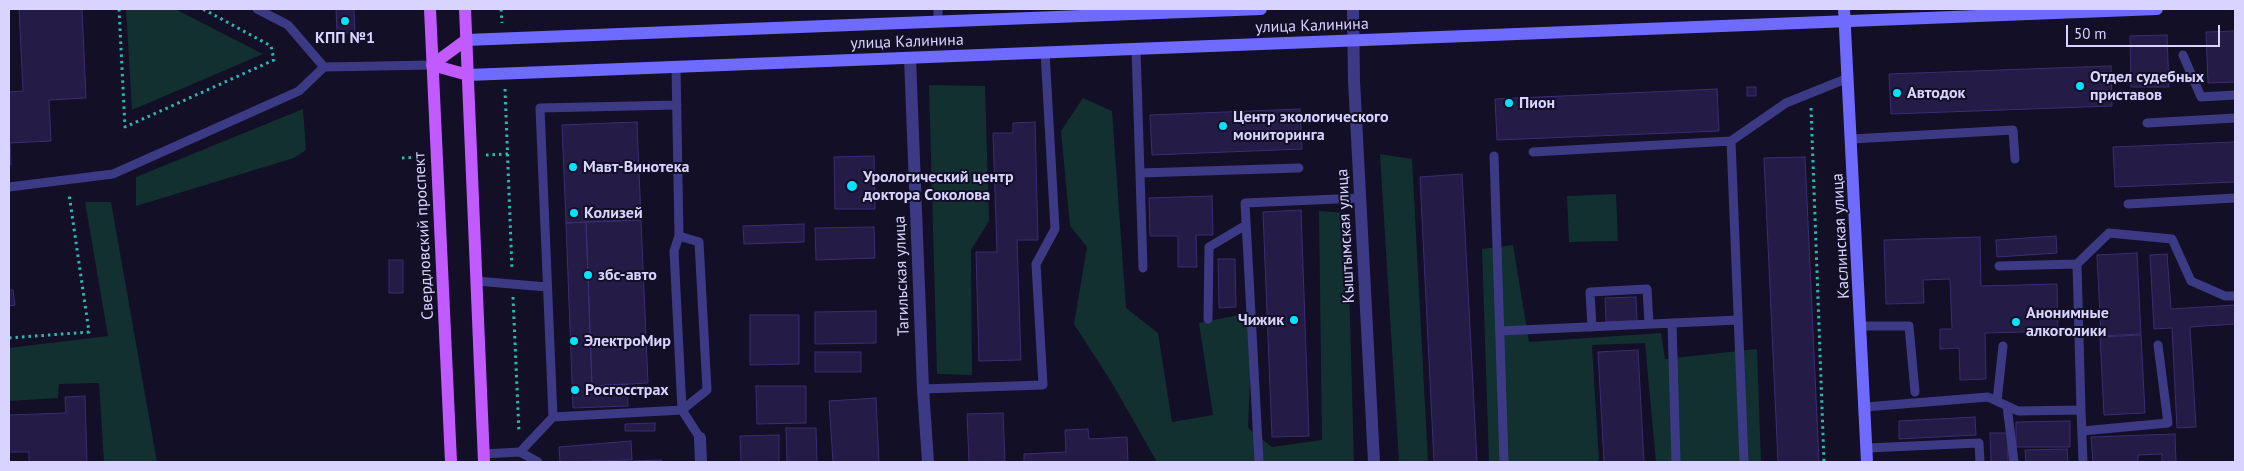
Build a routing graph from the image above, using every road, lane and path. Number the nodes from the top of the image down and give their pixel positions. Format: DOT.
graph roads {
  1 [pos="119,9"];
  2 [pos="203,9"];
  3 [pos="257,9"];
  4 [pos="430,9"];
  5 [pos="465,9"];
  6 [pos="501,9"];
  7 [pos="1261,9"];
  8 [pos="1353,9"];
  9 [pos="2157,9"];
  10 [pos="1190,10"];
  11 [pos="938,15"];
  12 [pos="1845,15"];
  13 [pos="503,39"];
  14 [pos="466,40"];
  15 [pos="1353,40"];
  16 [pos="1136,49"];
  17 [pos="1045,52"];
  18 [pos="2183,55"];
  19 [pos="910,58"];
  20 [pos="432,65"];
  21 [pos="324,67"];
  22 [pos="676,67"];
  23 [pos="504,74"];
  24 [pos="468,75"];
  25 [pos="1848,78"];
  26 [pos="1811,93"];
  27 [pos="2235,95"];
  28 [pos="677,105"];
  29 [pos="2235,118"];
  30 [pos="2147,123"];
  31 [pos="1852,139"];
  32 [pos="1731,141"];
  33 [pos="1533,152"];
  34 [pos="1494,156"];
  35 [pos="2015,159"];
  36 [pos="1299,168"];
  37 [pos="1140,173"];
  38 [pos="67,181"];
  39 [pos="9,188"];
  40 [pos="1360,198"];
  41 [pos="2235,198"];
  42 [pos="2128,204"];
  43 [pos="1246,225"];
  44 [pos="679,236"];
  45 [pos="2077,264"];
  46 [pos="1999,266"];
  47 [pos="1143,268"];
  48 [pos="476,282"];
  49 [pos="512,284"];
  50 [pos="547,287"];
  51 [pos="2235,296"];
  52 [pos="1208,319"];
  53 [pos="1738,320"];
  54 [pos="1672,323"];
  55 [pos="1649,324"];
  56 [pos="1592,326"];
  57 [pos="1861,326"];
  58 [pos="1500,331"];
  59 [pos="9,338"];
  60 [pos="2158,345"];
  61 [pos="2003,346"];
  62 [pos="923,389"];
  63 [pos="1915,392"];
  64 [pos="1997,401"];
  65 [pos="2007,406"];
  66 [pos="1865,407"];
  67 [pos="682,410"];
  68 [pos="2081,410"];
  69 [pos="553,417"];
  70 [pos="2082,431"];
  71 [pos="700,438"];
  72 [pos="1867,448"];
  73 [pos="520,452"];
  74 [pos="483,458"];
  75 [pos="451,462"];
  76 [pos="538,462"];
  77 [pos="701,462"];
  78 [pos="928,462"];
  79 [pos="1259,462"];
  80 [pos="1374,462"];
  81 [pos="1504,462"];
  82 [pos="1676,462"];
  83 [pos="1744,462"];
  84 [pos="1824,462"];
  85 [pos="1867,462"];
  86 [pos="1980,462"];
  87 [pos="2014,462"];
  88 [pos="2083,462"];
  1 -- 2 [label="path"];
  3 -- 21 [label="lane"];
  4 -- 20 [label="main road, Свердловский проспект"];
  5 -- 14 [label="main road"];
  6 -- 13 [label="path"];
  7 -- 10 [label="main road, улица Калинина"];
  8 -- 15 [label="street, Кыштымская улица"];
  9 -- 12 [label="main road, улица Калинина"];
  10 -- 11 [label="main road, улица Калинина"];
  11 -- 13 [label="main road, улица Калинина"];
  12 -- 15 [label="main road, улица Калинина"];
  12 -- 25 [label="main road, Каслинская улица"];
  13 -- 14 [label="main road, улица Калинина"];
  14 -- 20 [label="main road"];
  14 -- 24 [label="main road"];
  15 -- 16 [label="main road, улица Калинина"];
  15 -- 40 [label="street, Кыштымская улица"];
  16 -- 17 [label="main road, улица Калинина"];
  16 -- 37 [label="lane"];
  17 -- 19 [label="main road, улица Калинина"];
  17 -- 62 [label="lane"];
  18 -- 27 [label="lane"];
  19 -- 22 [label="main road, улица Калинина"];
  19 -- 62 [label="street, Тагильская улица"];
  20 -- 21 [label="lane"];
  20 -- 24 [label="main road"];
  20 -- 75 [label="main road, Свердловский проспект"];
  21 -- 38 [label="lane"];
  22 -- 23 [label="main road, улица Калинина"];
  22 -- 28 [label="lane"];
  23 -- 24 [label="main road, улица Калинина"];
  23 -- 49 [label="path"];
  24 -- 48 [label="main road"];
  25 -- 26 [label="lane"];
  25 -- 31 [label="main road, Каслинская улица"];
  26 -- 32 [label="lane"];
  26 -- 84 [label="path"];
  28 -- 44 [label="lane"];
  28 -- 50 [label="lane"];
  29 -- 30 [label="lane"];
  31 -- 35 [label="lane"];
  31 -- 57 [label="main road, Каслинская улица"];
  32 -- 33 [label="lane"];
  32 -- 53 [label="lane"];
  34 -- 58 [label="lane"];
  36 -- 37 [label="lane"];
  37 -- 47 [label="lane"];
  38 -- 39 [label="lane"];
  38 -- 59 [label="path"];
  40 -- 43 [label="lane"];
  40 -- 80 [label="street, Кыштымская улица"];
  41 -- 42 [label="lane"];
  43 -- 52 [label="lane"];
  43 -- 79 [label="lane"];
  44 -- 67 [label="lane"];
  44 -- 67 [label="lane"];
  45 -- 46 [label="lane"];
  45 -- 51 [label="lane"];
  45 -- 68 [label="lane"];
  48 -- 49 [label="lane"];
  48 -- 74 [label="main road"];
  49 -- 50 [label="lane"];
  49 -- 73 [label="path"];
  50 -- 69 [label="lane"];
  53 -- 54 [label="lane"];
  53 -- 83 [label="lane"];
  54 -- 55 [label="lane"];
  54 -- 82 [label="lane"];
  55 -- 56 [label="lane"];
  55 -- 56 [label="lane"];
  56 -- 58 [label="lane"];
  57 -- 63 [label="lane"];
  57 -- 66 [label="main road, Каслинская улица"];
  58 -- 81 [label="lane"];
  60 -- 70 [label="lane"];
  61 -- 64 [label="lane"];
  62 -- 78 [label="street, Тагильская улица"];
  64 -- 65 [label="lane"];
  64 -- 66 [label="lane"];
  65 -- 68 [label="lane"];
  65 -- 87 [label="lane"];
  66 -- 72 [label="main road, Каслинская улица"];
  67 -- 69 [label="lane"];
  67 -- 71 [label="lane"];
  68 -- 70 [label="lane"];
  69 -- 73 [label="lane"];
  70 -- 88 [label="lane"];
  71 -- 77 [label="street"];
  72 -- 85 [label="main road, Каслинская улица"];
  72 -- 86 [label="lane"];
  73 -- 74 [label="lane"];
  73 -- 76 [label="lane"];
}
